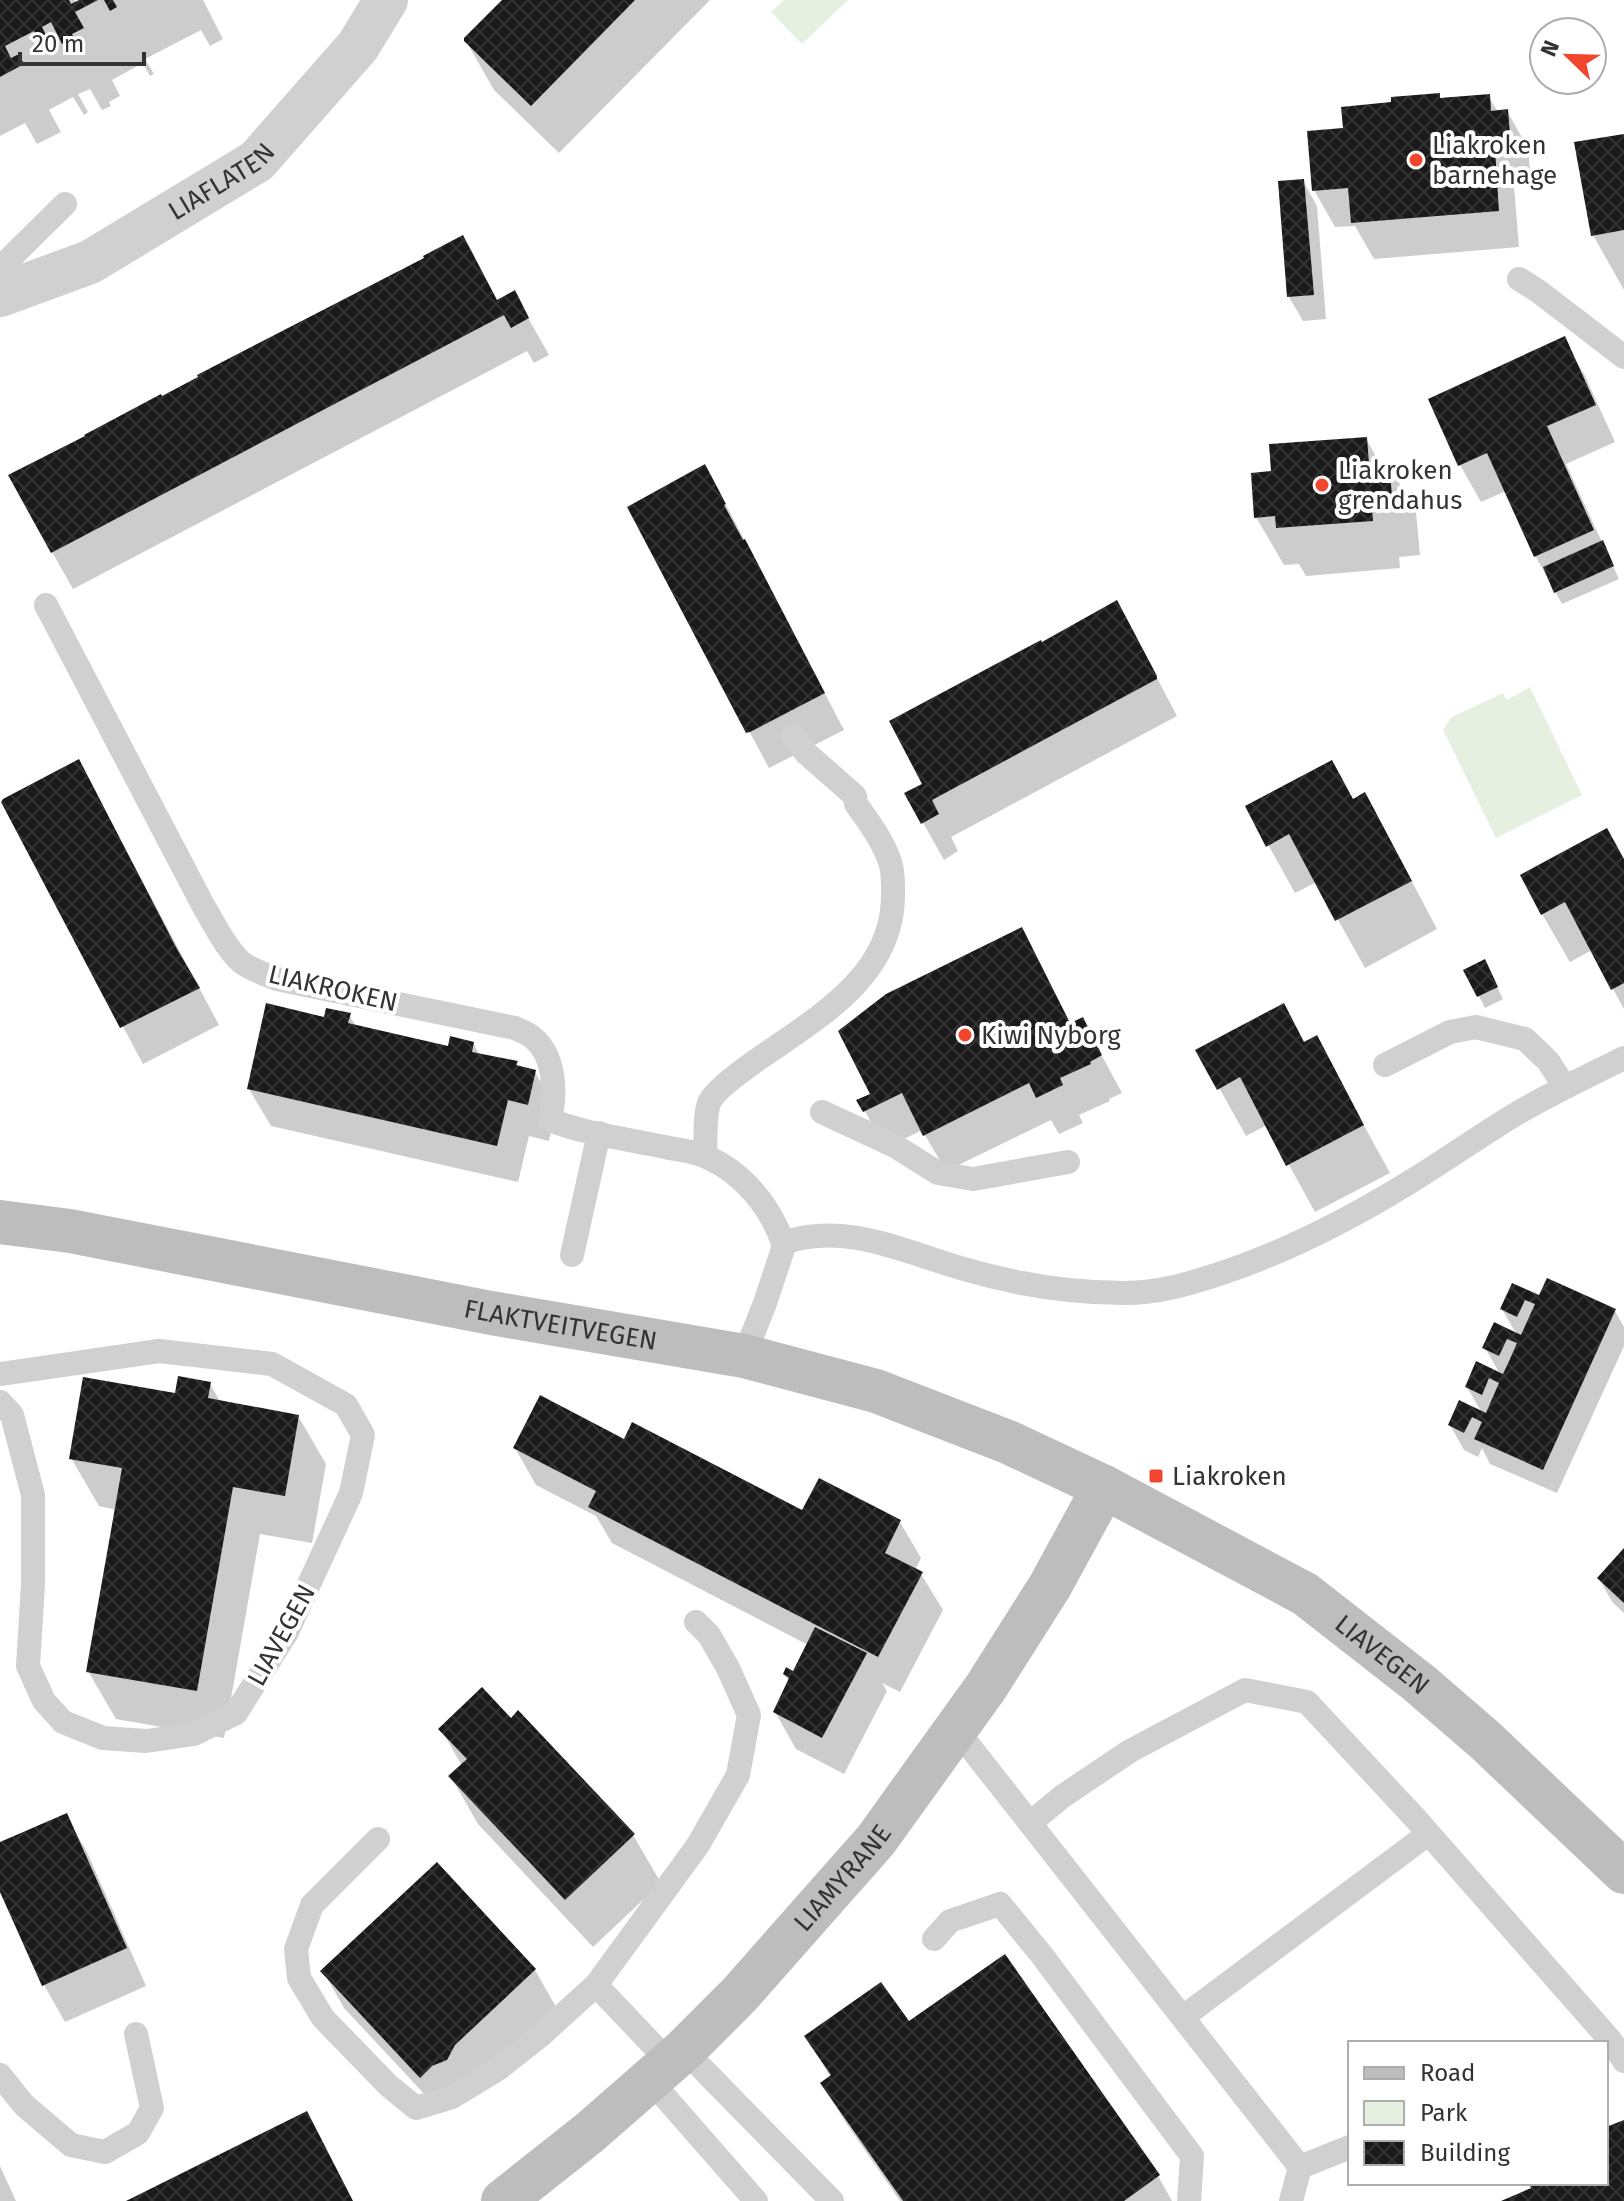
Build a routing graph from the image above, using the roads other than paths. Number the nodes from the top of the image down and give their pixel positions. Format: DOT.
graph roads {
  1 [pos="386,0"];
  2 [pos="65,204"];
  3 [pos="0,268"];
  4 [pos="1519,279"];
  5 [pos="0,295"];
  6 [pos="1624,357"];
  7 [pos="46,605"];
  8 [pos="793,736"];
  9 [pos="1624,1058"];
  10 [pos="1385,1065"];
  11 [pos="1565,1087"];
  12 [pos="822,1112"];
  13 [pos="599,1133"];
  14 [pos="705,1156"];
  15 [pos="1068,1162"];
  16 [pos="0,1222"];
  17 [pos="783,1243"];
  18 [pos="572,1255"];
  19 [pos="744,1356"];
  20 [pos="0,1374"];
  21 [pos="0,1402"];
  22 [pos="1104,1487"];
  23 [pos="696,1622"];
  24 [pos="956,1729"];
  25 [pos="1030,1823"];
  26 [pos="1428,1834"];
  27 [pos="378,1839"];
  28 [pos="1624,1872"];
  29 [pos="934,1939"];
  30 [pos="596,1985"];
  31 [pos="1183,2017"];
  32 [pos="136,2034"];
  33 [pos="1608,2041"];
  34 [pos="668,2064"];
  35 [pos="0,2075"];
  36 [pos="1348,2148"];
  37 [pos="1300,2167"];
  38 [pos="503,2201"];
  39 [pos="756,2201"];
  40 [pos="832,2201"];
  41 [pos="1189,2201"];
  42 [pos="1291,2201"];
  1 -- 5 [label="street, LIAFLATEN"];
  2 -- 3 [label="lane"];
  4 -- 6 [label="lane"];
  7 -- 13 [label="lane, LIAKROKEN"];
  8 -- 14 [label="lane"];
  9 -- 11 [label="lane"];
  10 -- 11 [label="lane"];
  11 -- 17 [label="lane"];
  12 -- 15 [label="lane"];
  13 -- 14 [label="lane, LIAKROKEN"];
  13 -- 18 [label="lane"];
  14 -- 17 [label="lane, LIAKROKEN"];
  16 -- 19 [label="main road, FLAKTVEITVEGEN"];
  17 -- 19 [label="lane"];
  19 -- 22 [label="main road, FLAKTVEITVEGEN"];
  20 -- 21 [label="lane, LIAVEGEN"];
  22 -- 24 [label="main road, LIAMYRANE"];
  22 -- 28 [label="main road, LIAVEGEN"];
  23 -- 30 [label="lane"];
  24 -- 25 [label="lane"];
  24 -- 34 [label="main road, LIAMYRANE"];
  25 -- 26 [label="lane"];
  25 -- 31 [label="lane"];
  26 -- 31 [label="lane"];
  26 -- 33 [label="lane"];
  27 -- 30 [label="lane"];
  29 -- 41 [label="lane"];
  30 -- 34 [label="lane"];
  31 -- 37 [label="lane"];
  32 -- 35 [label="lane"];
  34 -- 38 [label="main road, LIAMYRANE"];
  34 -- 39 [label="lane"];
  34 -- 40 [label="lane"];
  36 -- 37 [label="lane"];
  37 -- 42 [label="lane"];
}
